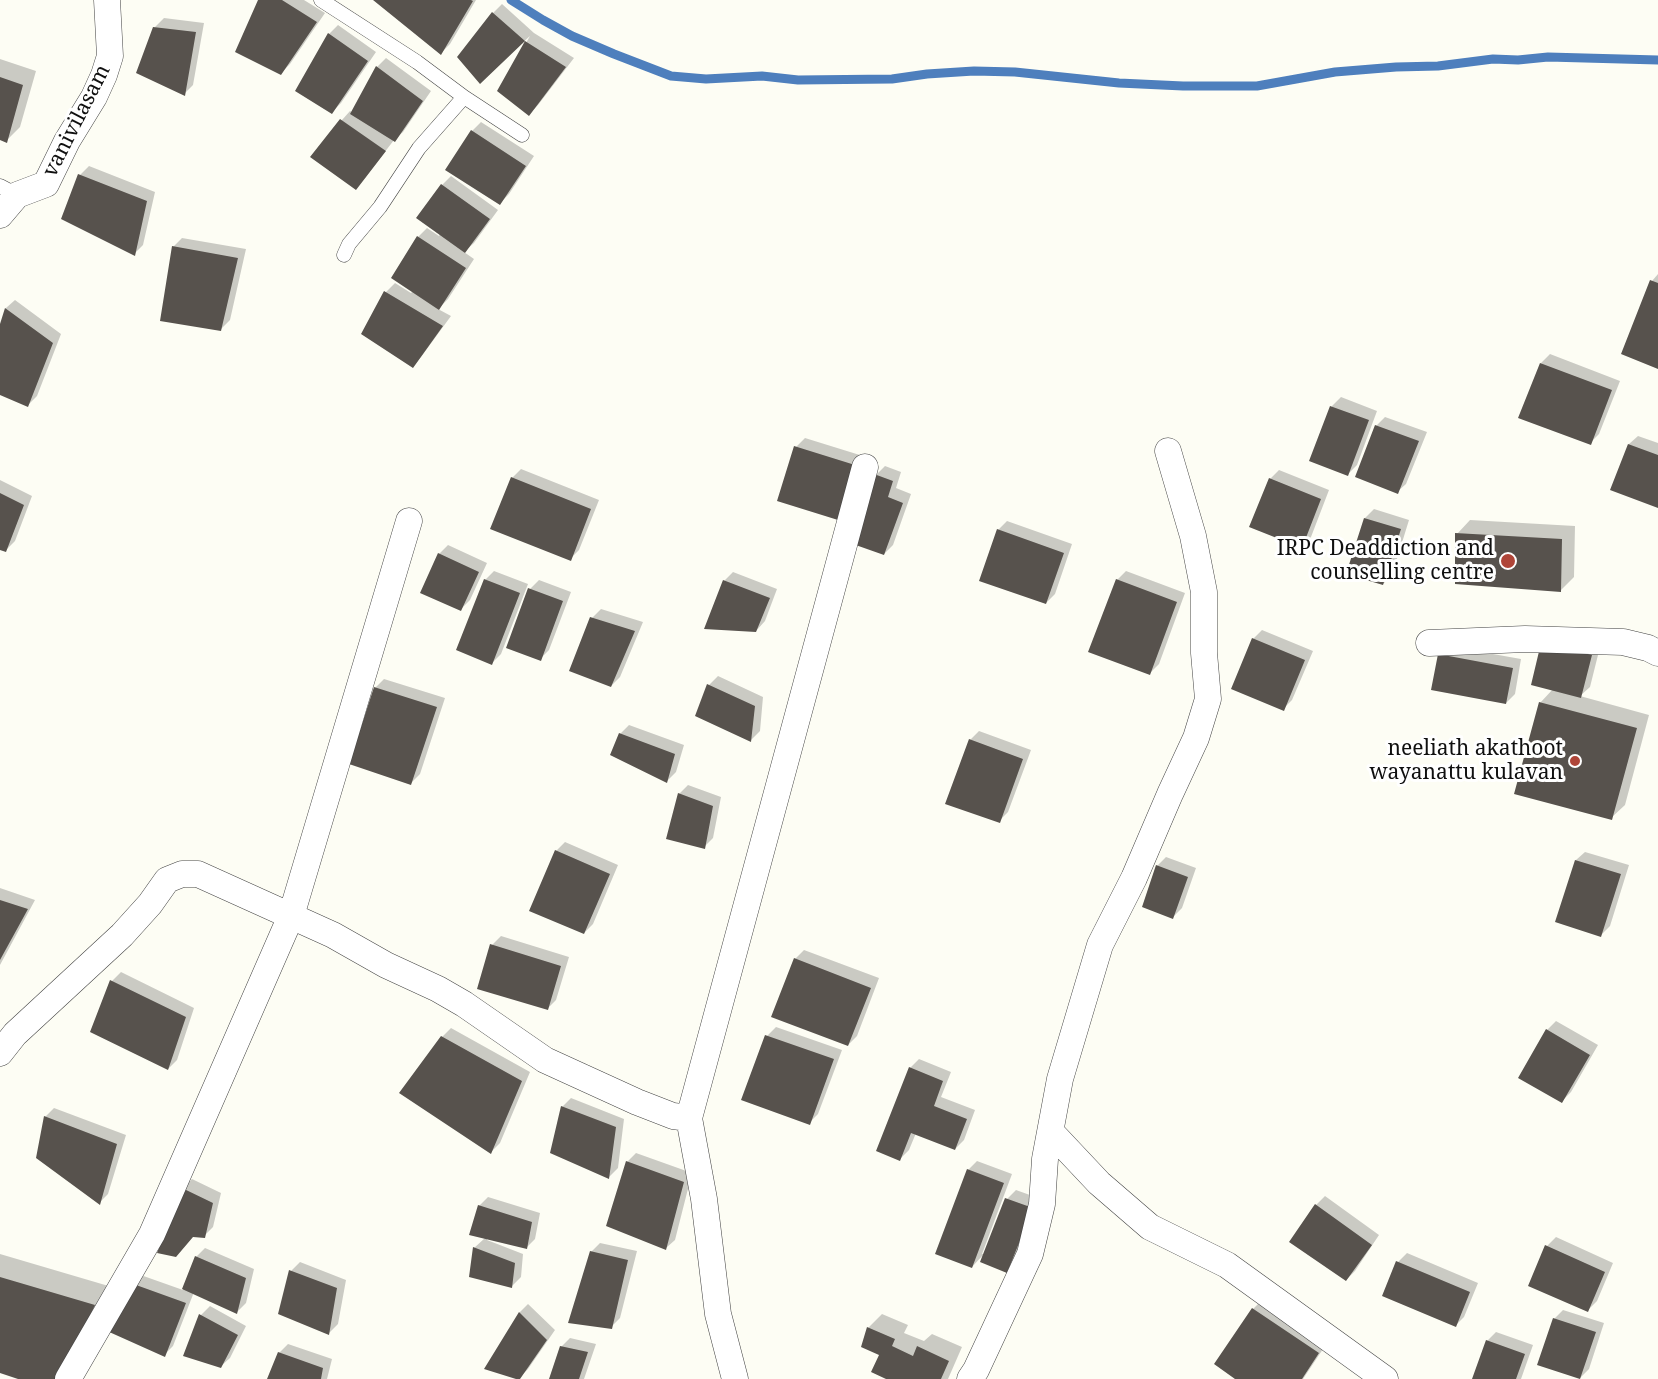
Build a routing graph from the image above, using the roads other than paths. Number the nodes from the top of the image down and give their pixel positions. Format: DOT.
graph roads {
  1 [pos="107,0"];
  2 [pos="321,0"];
  3 [pos="464,97"];
  4 [pos="522,135"];
  5 [pos="8,191"];
  6 [pos="0,215"];
  7 [pos="344,255"];
  8 [pos="1168,451"];
  9 [pos="865,467"];
  10 [pos="409,521"];
  11 [pos="1429,643"];
  12 [pos="1658,653"];
  13 [pos="291,916"];
  14 [pos="0,1053"];
  15 [pos="689,1118"];
  16 [pos="1051,1132"];
  17 [pos="68,1379"];
  18 [pos="735,1379"];
  19 [pos="970,1379"];
  20 [pos="1385,1379"];
  1 -- 5 [label="street, vanivilasam"];
  2 -- 3 [label="lane"];
  3 -- 4 [label="lane"];
  3 -- 7 [label="lane"];
  5 -- 6 [label="street, vanivilasam"];
  8 -- 16 [label="street"];
  9 -- 15 [label="street"];
  10 -- 13 [label="street"];
  11 -- 12 [label="street"];
  13 -- 14 [label="street"];
  13 -- 15 [label="street"];
  13 -- 17 [label="street"];
  15 -- 18 [label="street"];
  16 -- 19 [label="street"];
  16 -- 20 [label="street"];
}
